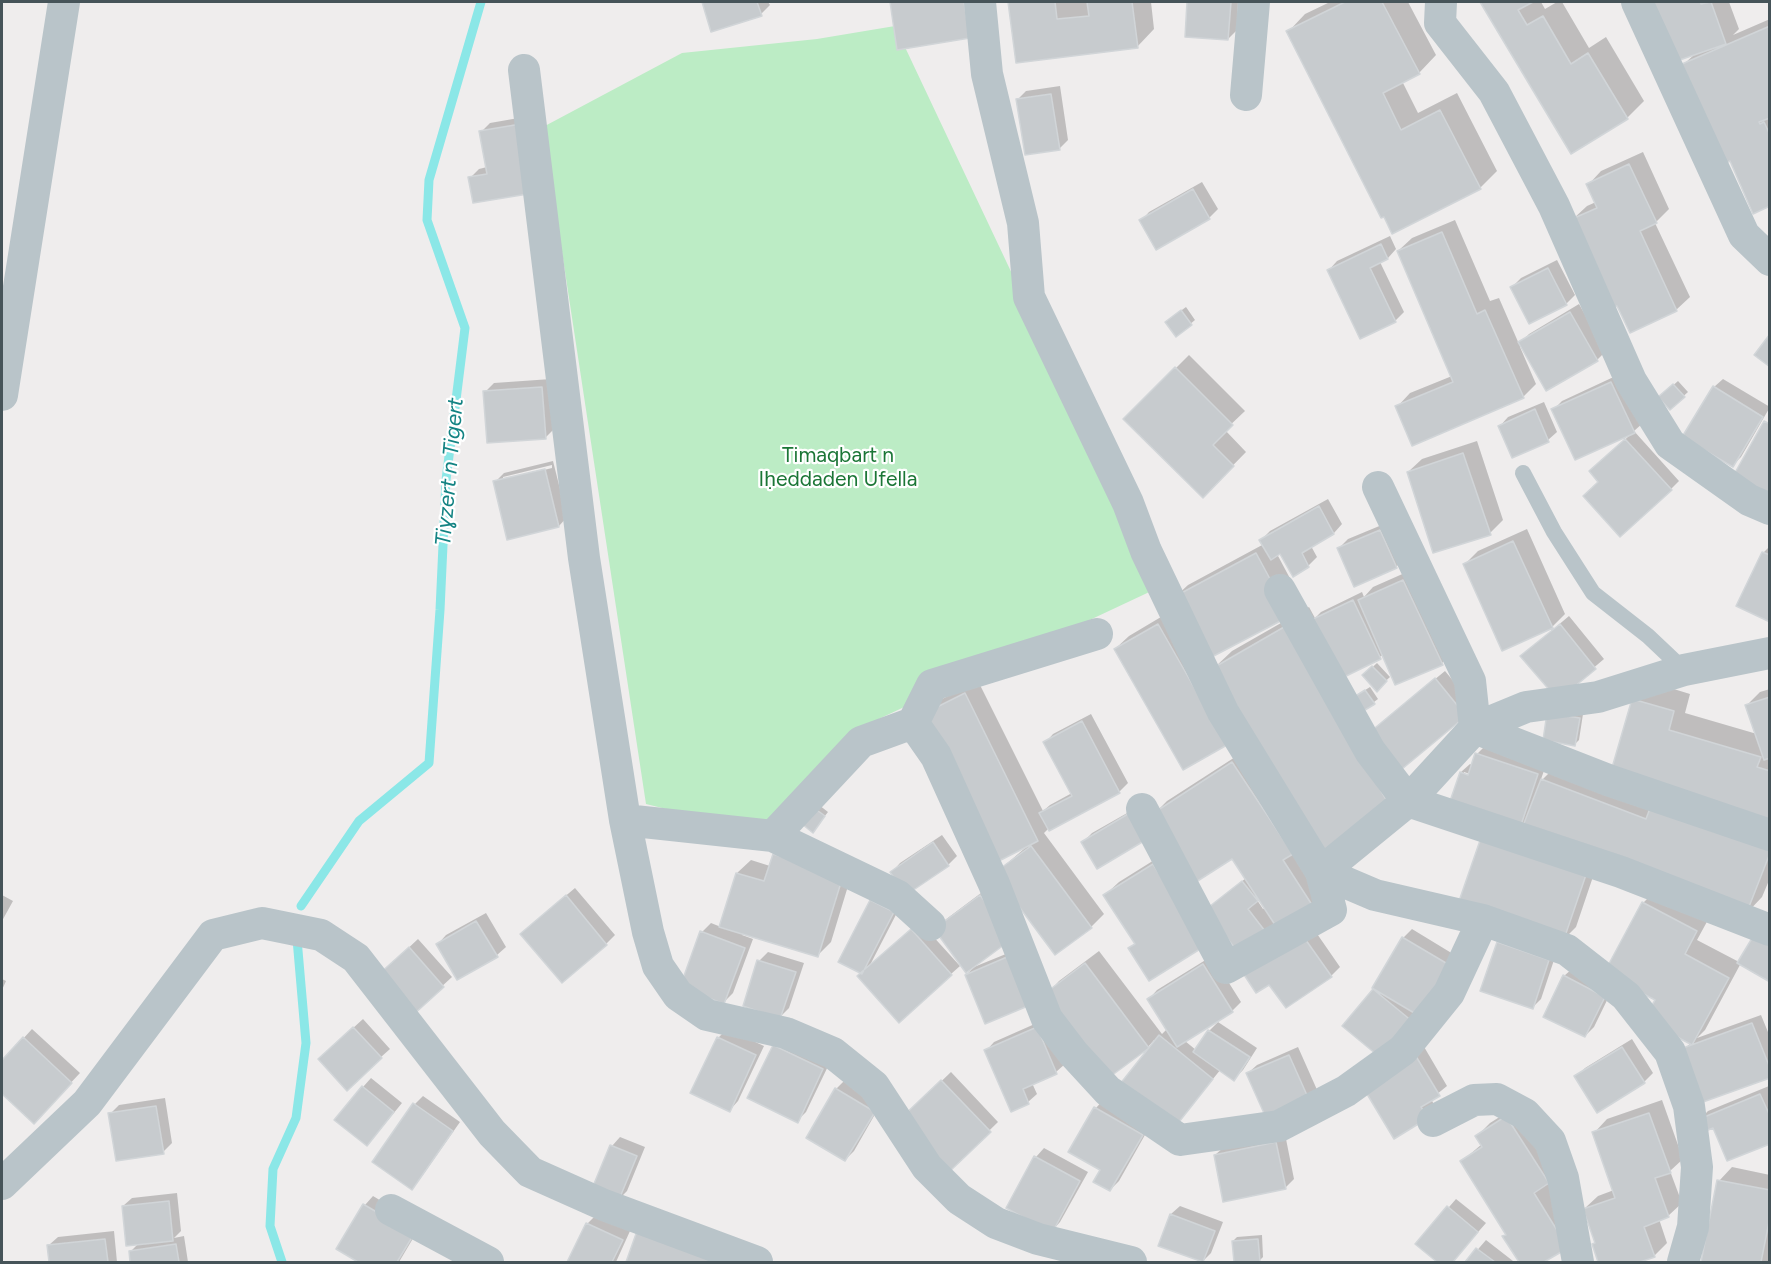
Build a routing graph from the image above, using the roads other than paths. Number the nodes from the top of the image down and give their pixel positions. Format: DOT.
graph roads {
  1 [pos="64,2"];
  2 [pos="980,2"];
  3 [pos="1254,2"];
  4 [pos="1637,2"];
  5 [pos="1435,9"];
  6 [pos="524,70"];
  7 [pos="1246,95"];
  8 [pos="1770,260"];
  9 [pos="2,395"];
  10 [pos="1523,473"];
  11 [pos="1378,487"];
  12 [pos="1770,508"];
  13 [pos="1280,590"];
  14 [pos="1097,634"];
  15 [pos="1770,653"];
  16 [pos="1684,670"];
  17 [pos="913,723"];
  18 [pos="1475,728"];
  19 [pos="1408,801"];
  20 [pos="1142,809"];
  21 [pos="625,820"];
  22 [pos="1770,835"];
  23 [pos="773,836"];
  24 [pos="1321,872"];
  25 [pos="1483,920"];
  26 [pos="930,925"];
  27 [pos="1770,930"];
  28 [pos="1433,1121"];
  29 [pos="2,1184"];
  30 [pos="391,1210"];
  31 [pos="488,1263"];
  32 [pos="757,1263"];
  33 [pos="1131,1263"];
  34 [pos="1578,1263"];
  35 [pos="1683,1263"];
  1 -- 9 [label="street"];
  2 -- 24 [label="street"];
  3 -- 7 [label="street"];
  4 -- 8 [label="street"];
  5 -- 12 [label="street"];
  6 -- 21 [label="street"];
  10 -- 16 [label="lane"];
  11 -- 18 [label="street"];
  13 -- 19 [label="street"];
  14 -- 17 [label="street"];
  15 -- 16 [label="street"];
  16 -- 18 [label="street"];
  17 -- 23 [label="street"];
  17 -- 25 [label="street"];
  18 -- 19 [label="street"];
  18 -- 22 [label="street"];
  19 -- 24 [label="street"];
  19 -- 27 [label="street"];
  20 -- 24 [label="street"];
  21 -- 23 [label="street"];
  21 -- 33 [label="street"];
  23 -- 26 [label="street"];
  24 -- 25 [label="street"];
  25 -- 35 [label="street"];
  28 -- 34 [label="street"];
  29 -- 32 [label="street"];
  30 -- 31 [label="street"];
}
